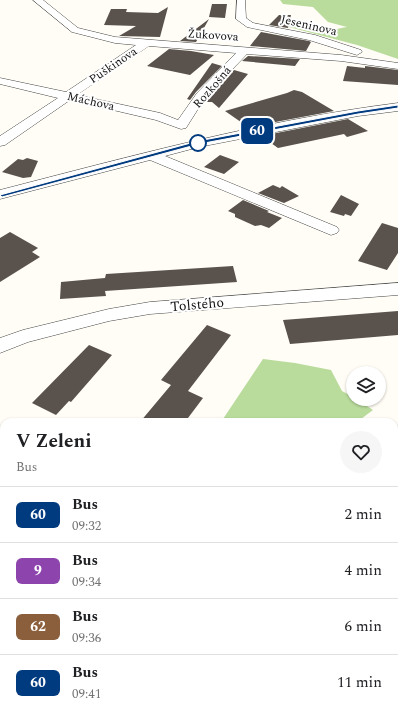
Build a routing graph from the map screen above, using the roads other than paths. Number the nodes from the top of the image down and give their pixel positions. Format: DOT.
graph roads {
  1 [pos="37,0"];
  2 [pos="241,0"];
  3 [pos="146,43"];
  4 [pos="244,51"];
  5 [pos="393,65"];
  6 [pos="0,81"];
  7 [pos="67,96"];
  8 [pos="398,106"];
  9 [pos="181,125"];
  10 [pos="0,142"];
  11 [pos="151,155"];
  12 [pos="0,195"];
  13 [pos="331,230"];
  14 [pos="398,289"];
  15 [pos="0,346"];
  1 -- 3 [label="street, Žukovova"];
  2 -- 5 [label="street, Jeseninova"];
  3 -- 4 [label="street, Žukovova"];
  3 -- 7 [label="street, Puškinova"];
  4 -- 5 [label="street, Žukovova"];
  4 -- 9 [label="street, Rozkošná"];
  6 -- 7 [label="street, Máchova"];
  7 -- 9 [label="street, Máchova"];
  7 -- 10 [label="street, Puškinova"];
  8 -- 11 [label="street"];
  11 -- 12 [label="street"];
  11 -- 13 [label="street"];
  14 -- 15 [label="street, Tolstého"];
}
